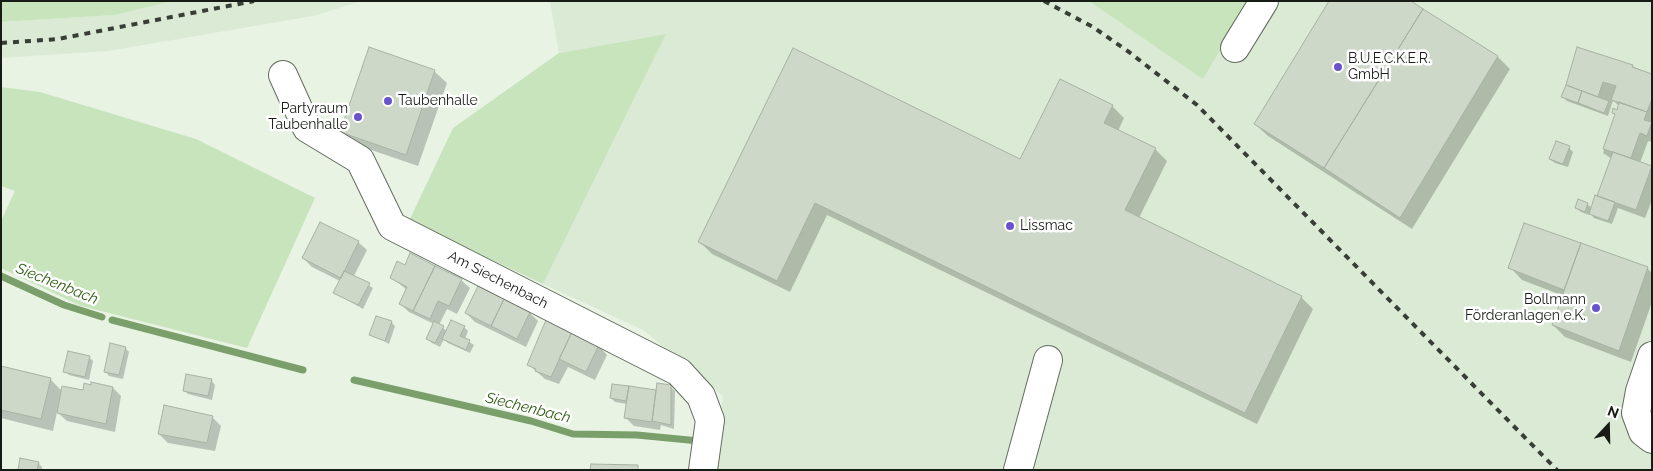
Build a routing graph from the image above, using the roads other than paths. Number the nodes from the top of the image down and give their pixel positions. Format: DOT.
graph roads {
  1 [pos="1264,1"];
  2 [pos="1235,48"];
  3 [pos="283,75"];
  4 [pos="1652,356"];
  5 [pos="1048,360"];
  6 [pos="1652,439"];
  7 [pos="703,470"];
  8 [pos="1018,470"];
  1 -- 2 [label="street"];
  3 -- 7 [label="street, Am Siechenbach"];
  4 -- 6 [label="street"];
  5 -- 8 [label="street"];
}
